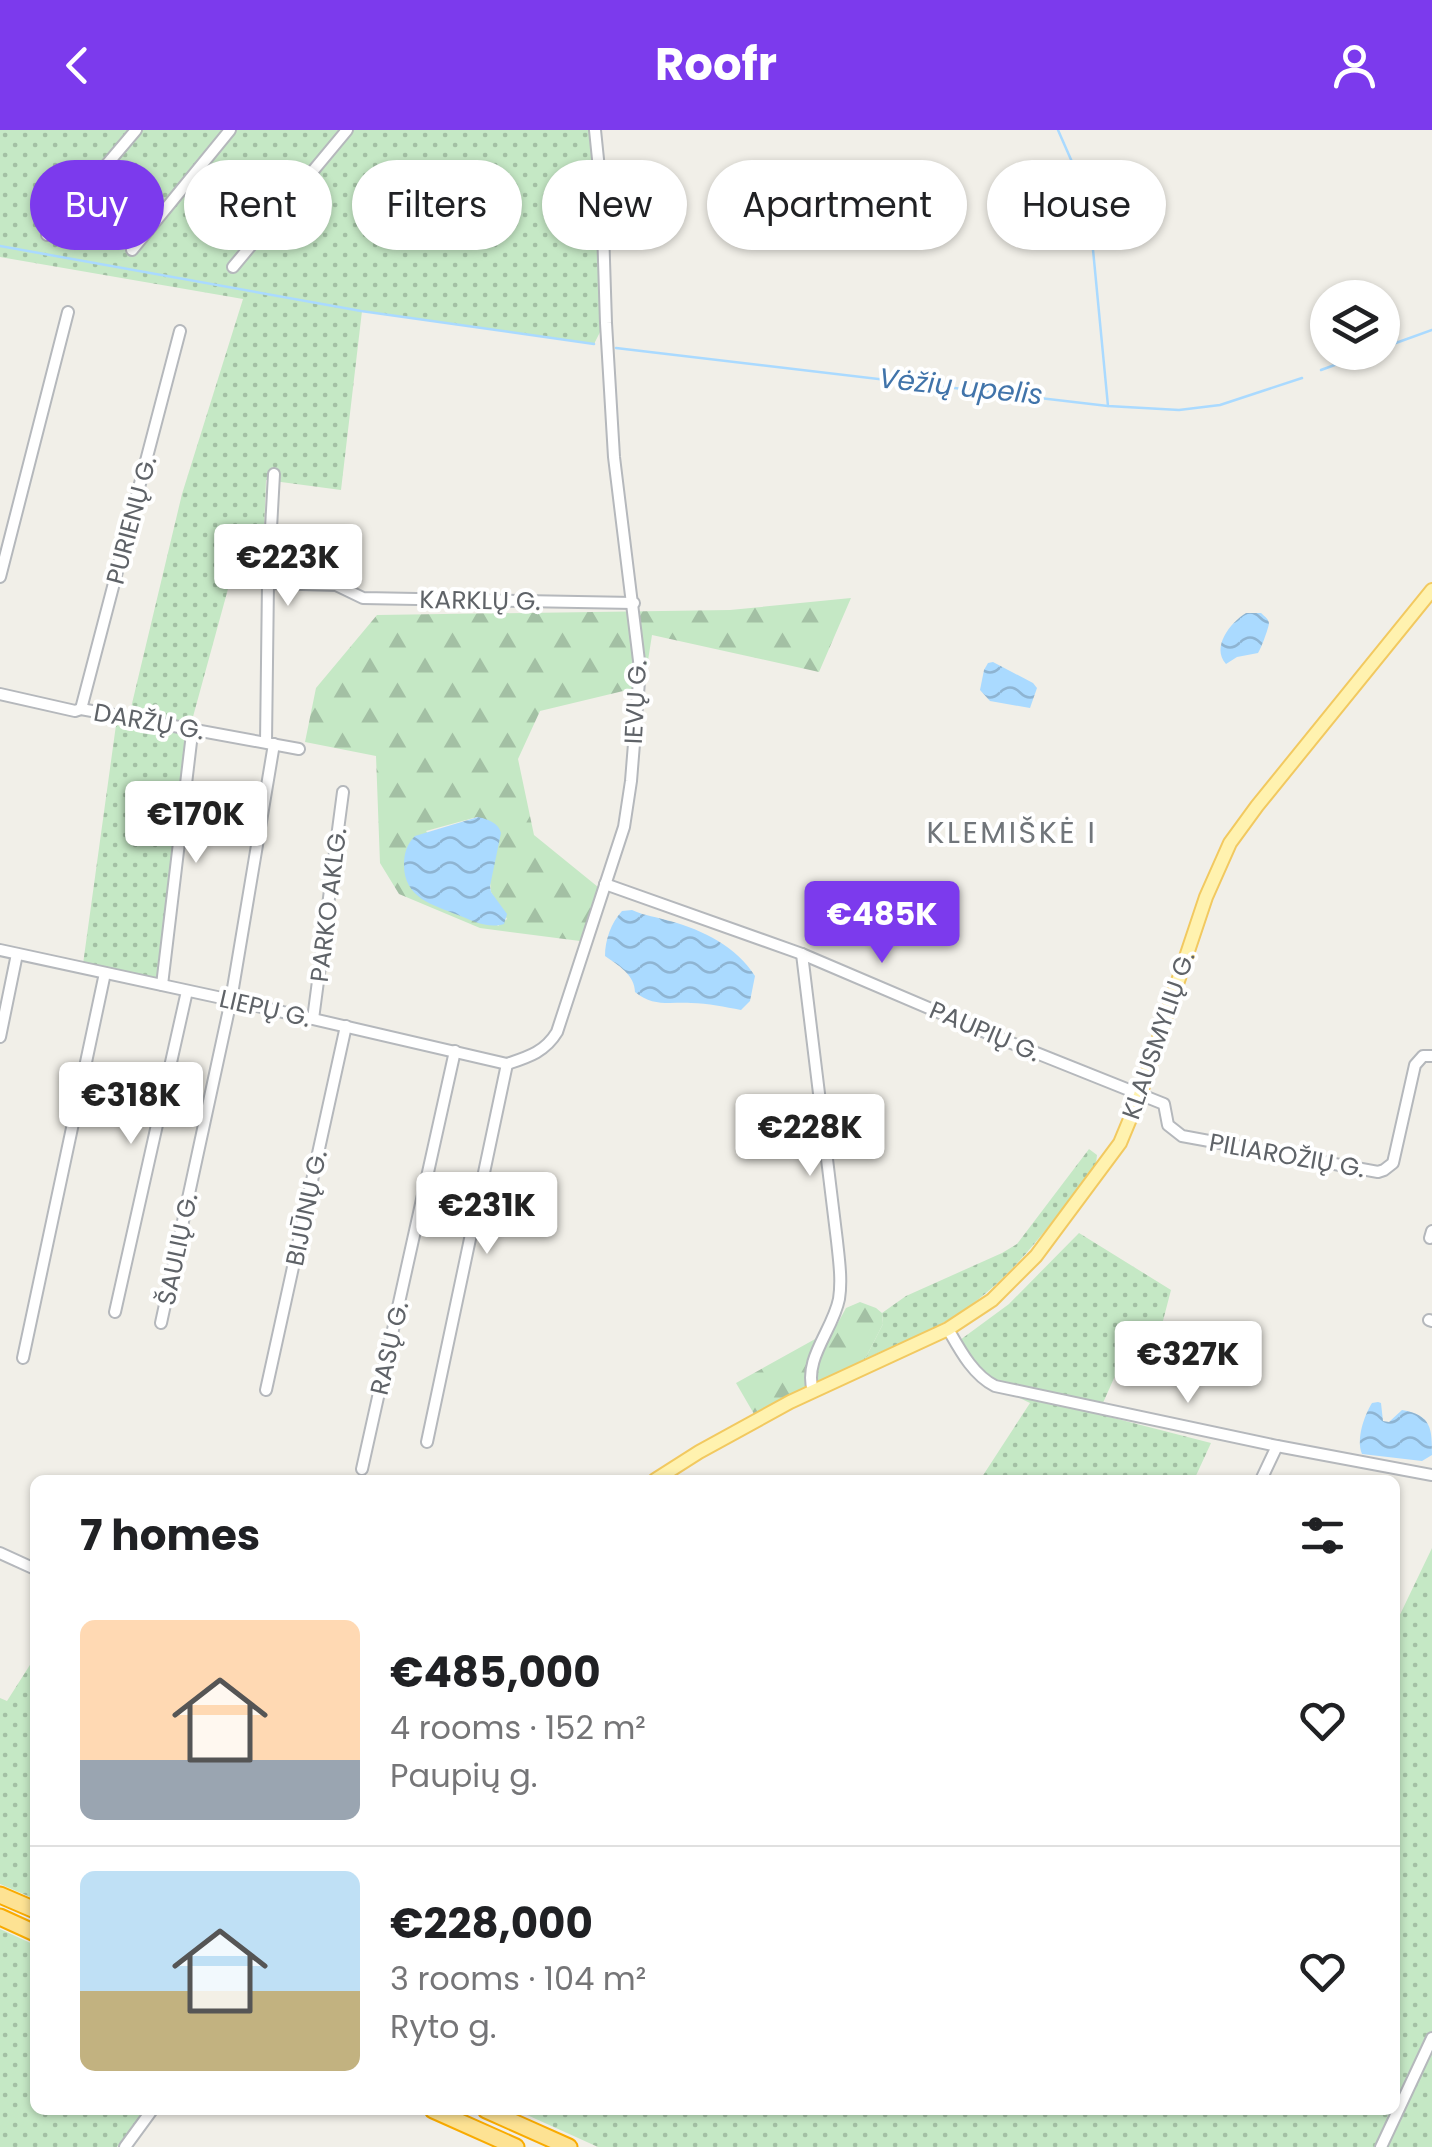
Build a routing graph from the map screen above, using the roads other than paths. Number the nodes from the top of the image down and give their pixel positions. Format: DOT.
graph roads {
  1 [pos="136,130"];
  2 [pos="230,130"];
  3 [pos="347,130"];
  4 [pos="595,130"];
  5 [pos="111,160"];
  6 [pos="164,211"];
  7 [pos="233,267"];
  8 [pos="68,312"];
  9 [pos="180,330"];
  10 [pos="274,474"];
  11 [pos="0,578"];
  12 [pos="268,582"];
  13 [pos="1432,590"];
  14 [pos="634,603"];
  15 [pos="0,694"];
  16 [pos="81,709"];
  17 [pos="191,742"];
  18 [pos="270,743"];
  19 [pos="299,749"];
  20 [pos="343,792"];
  21 [pos="605,884"];
  22 [pos="0,950"];
  23 [pos="18,954"];
  24 [pos="802,954"];
  25 [pos="105,973"];
  26 [pos="162,985"];
  27 [pos="187,991"];
  28 [pos="231,1000"];
  29 [pos="313,1019"];
  30 [pos="346,1026"];
  31 [pos="0,1037"];
  32 [pos="455,1052"];
  33 [pos="1432,1056"];
  34 [pos="507,1064"];
  35 [pos="1140,1095"];
  36 [pos="115,1312"];
  37 [pos="161,1322"];
  38 [pos="948,1330"];
  39 [pos="23,1358"];
  40 [pos="266,1390"];
  41 [pos="813,1391"];
  42 [pos="427,1442"];
  43 [pos="1277,1446"];
  44 [pos="1386,1467"];
  45 [pos="362,1469"];
  46 [pos="663,1475"];
  47 [pos="1263,1475"];
  48 [pos="1383,1475"];
  49 [pos="1432,1475"];
  50 [pos="0,1554"];
  51 [pos="30,1566"];
  52 [pos="0,1894"];
  53 [pos="30,1908"];
  54 [pos="0,1918"];
  55 [pos="30,1931"];
  56 [pos="1432,2038"];
  57 [pos="1400,2106"];
  58 [pos="148,2115"];
  59 [pos="444,2115"];
  60 [pos="497,2115"];
  61 [pos="1396,2115"];
  62 [pos="126,2147"];
  63 [pos="516,2147"];
  64 [pos="569,2147"];
  65 [pos="1381,2147"];
  1 -- 5 [label="street"];
  2 -- 6 [label="street"];
  3 -- 7 [label="street"];
  4 -- 14 [label="street, IEVŲ G."];
  8 -- 11 [label="street"];
  9 -- 16 [label="street, PURIENŲ G."];
  10 -- 12 [label="street, ŠAULIŲ G."];
  12 -- 14 [label="street, KARKLŲ G."];
  12 -- 18 [label="street, ŠAULIŲ G."];
  13 -- 35 [label="main road, KLAUSMYLIŲ G."];
  14 -- 21 [label="street, IEVŲ G."];
  15 -- 16 [label="street, DARŽŲ G."];
  16 -- 18 [label="street, DARŽŲ G."];
  17 -- 26 [label="street"];
  18 -- 19 [label="street, DARŽŲ G."];
  18 -- 28 [label="street, ŠAULIŲ G."];
  20 -- 29 [label="street, PARKO AKLG."];
  21 -- 24 [label="street, PAUPIŲ G."];
  21 -- 34 [label="street, IEVŲ G."];
  22 -- 23 [label="street, LIEPŲ G."];
  23 -- 25 [label="street, LIEPŲ G."];
  23 -- 31 [label="street"];
  24 -- 35 [label="street, PAUPIŲ G."];
  24 -- 41 [label="street"];
  25 -- 26 [label="street, LIEPŲ G."];
  25 -- 39 [label="street"];
  26 -- 27 [label="street, LIEPŲ G."];
  27 -- 28 [label="street, LIEPŲ G."];
  27 -- 36 [label="street"];
  28 -- 29 [label="street, LIEPŲ G."];
  28 -- 37 [label="street, ŠAULIŲ G."];
  29 -- 30 [label="street, LIEPŲ G."];
  30 -- 32 [label="street, LIEPŲ G."];
  30 -- 40 [label="street, BIJŪNŲ G."];
  32 -- 34 [label="street, LIEPŲ G."];
  32 -- 45 [label="street, RASŲ G."];
  33 -- 35 [label="street, PILIAROŽIŲ G."];
  34 -- 42 [label="street"];
  35 -- 38 [label="main road, KLAUSMYLIŲ G."];
  38 -- 41 [label="main road, KLAUSMYLIŲ G."];
  38 -- 43 [label="street"];
  41 -- 46 [label="main road, KLAUSMYLIŲ G."];
  43 -- 44 [label="street"];
  43 -- 47 [label="street"];
  44 -- 48 [label="street"];
  44 -- 49 [label="street"];
  50 -- 51 [label="street"];
  52 -- 53 [label="highway"];
  54 -- 55 [label="highway"];
  56 -- 57 [label="street"];
  58 -- 62 [label="street"];
  59 -- 63 [label="highway"];
  60 -- 64 [label="highway"];
  61 -- 65 [label="street"];
}
